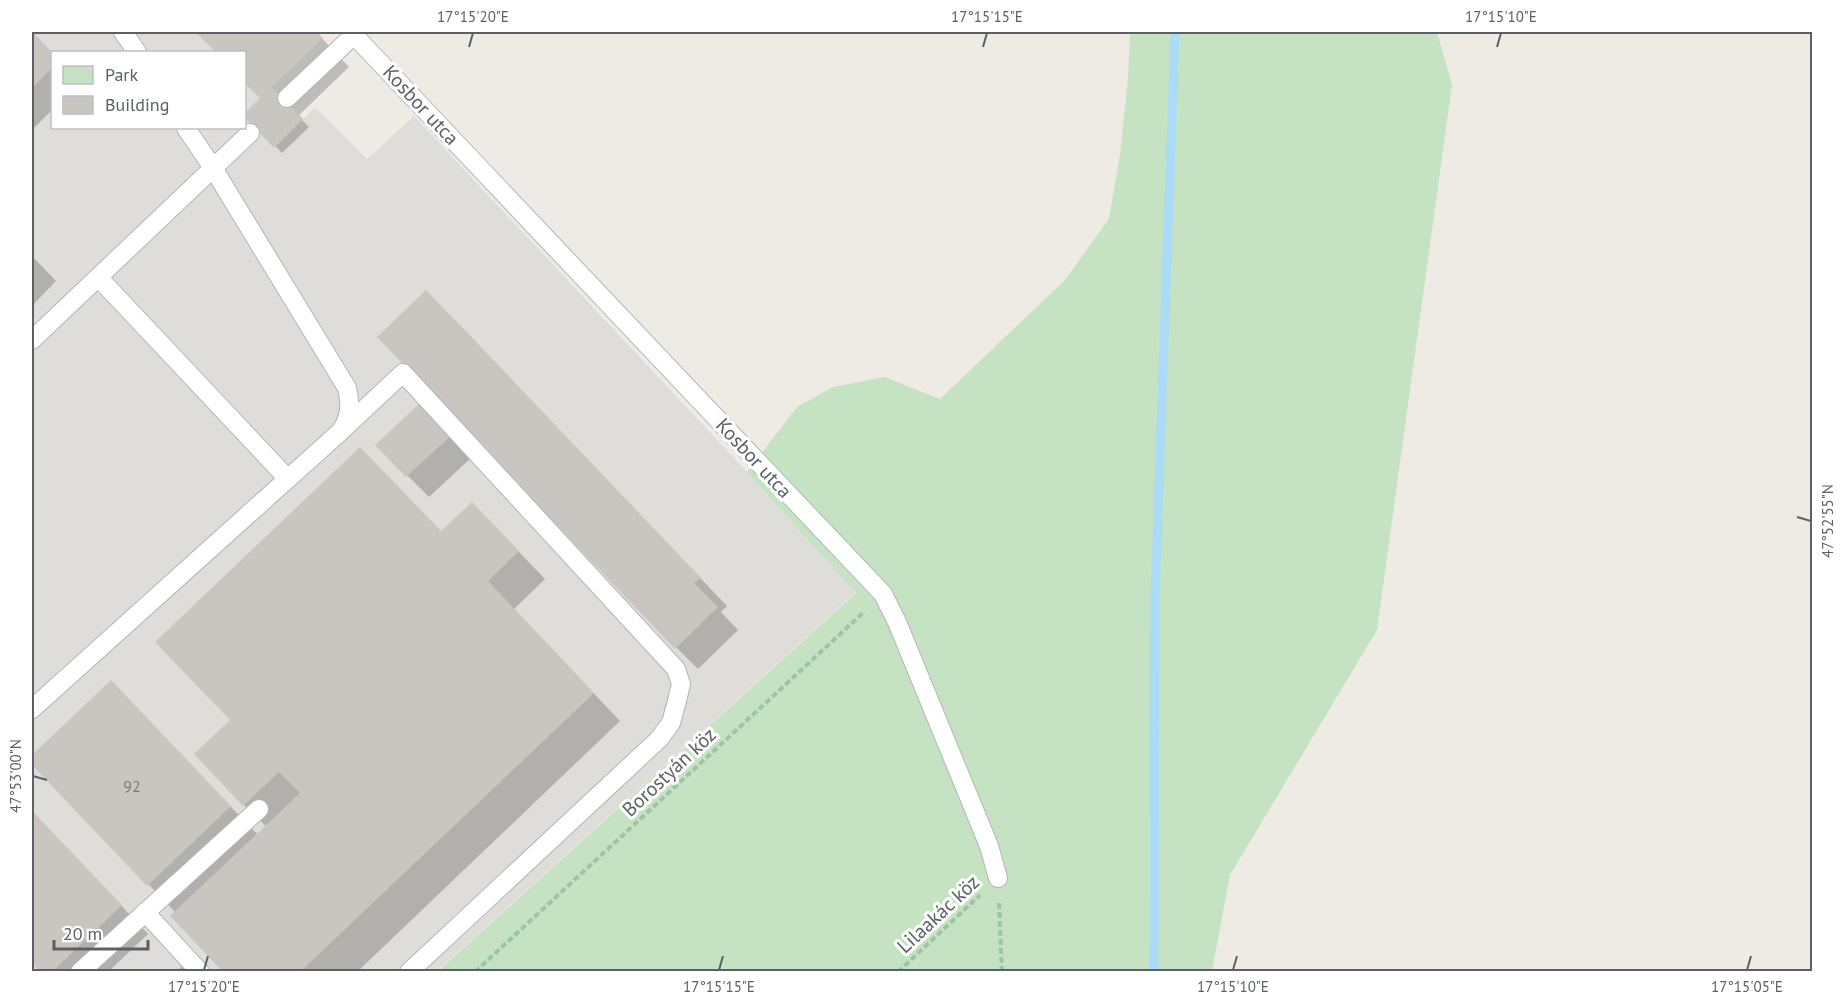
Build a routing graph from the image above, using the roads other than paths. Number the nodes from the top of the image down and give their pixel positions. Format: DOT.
graph roads {
  1 [pos="123,32"];
  2 [pos="352,33"];
  3 [pos="136,51"];
  4 [pos="287,98"];
  5 [pos="187,129"];
  6 [pos="250,133"];
  7 [pos="213,168"];
  8 [pos="98,277"];
  9 [pos="32,340"];
  10 [pos="341,431"];
  11 [pos="288,479"];
  12 [pos="32,709"];
  13 [pos="259,809"];
  14 [pos="998,878"];
  15 [pos="145,912"];
  16 [pos="80,972"];
  17 [pos="200,972"];
  18 [pos="410,972"];
  1 -- 3 [label="lane"];
  2 -- 4 [label="lane"];
  2 -- 14 [label="lane, Kosbor utca"];
  5 -- 7 [label="lane"];
  6 -- 7 [label="lane"];
  7 -- 8 [label="lane"];
  7 -- 10 [label="lane"];
  8 -- 9 [label="lane"];
  8 -- 11 [label="lane"];
  10 -- 11 [label="lane"];
  10 -- 18 [label="lane"];
  11 -- 12 [label="lane"];
  13 -- 15 [label="lane"];
  15 -- 16 [label="lane"];
  15 -- 17 [label="lane"];
}
